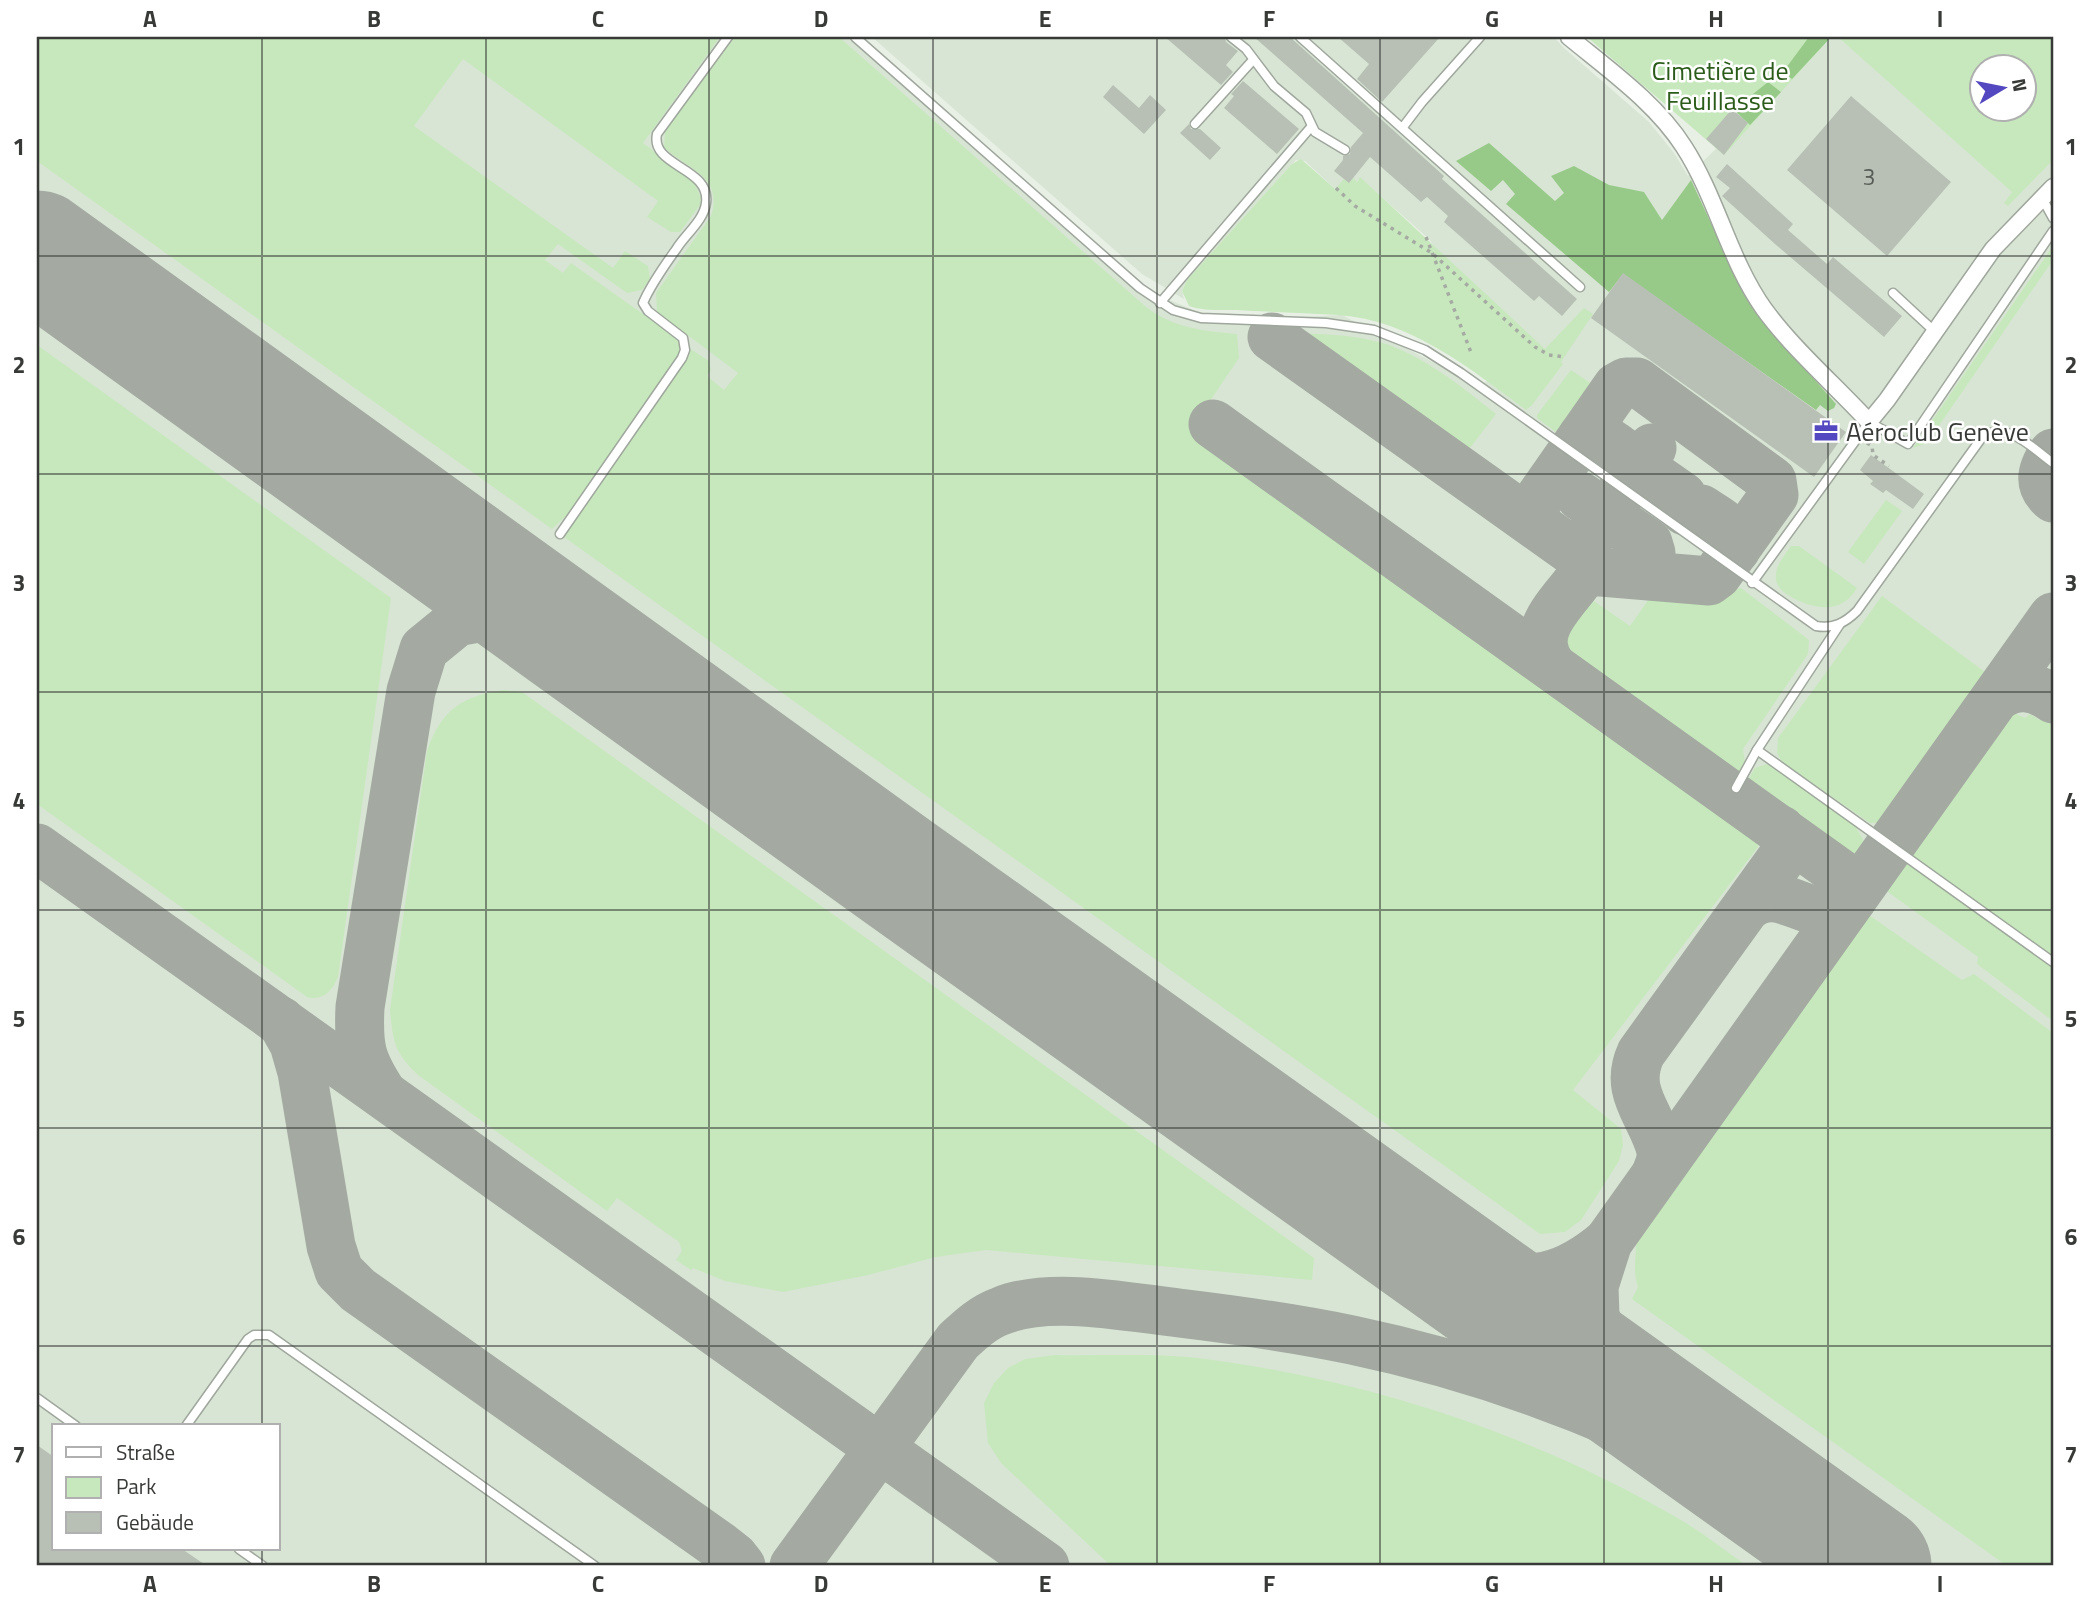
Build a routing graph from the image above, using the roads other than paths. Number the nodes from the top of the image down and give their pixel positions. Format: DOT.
graph roads {
  1 [pos="728,37"];
  2 [pos="855,37"];
  3 [pos="1231,37"];
  4 [pos="1300,37"];
  5 [pos="1480,37"];
  6 [pos="1569,37"];
  7 [pos="1253,60"];
  8 [pos="1195,124"];
  9 [pos="1311,127"];
  10 [pos="1403,127"];
  11 [pos="1345,150"];
  12 [pos="2048,192"];
  13 [pos="2053,218"];
  14 [pos="2053,231"];
  15 [pos="1580,287"];
  16 [pos="1893,293"];
  17 [pos="1160,303"];
  18 [pos="1934,331"];
  19 [pos="1869,422"];
  20 [pos="2053,463"];
  21 [pos="560,534"];
  22 [pos="1752,583"];
  23 [pos="1840,624"];
  24 [pos="1757,750"];
  25 [pos="1736,788"];
  26 [pos="2053,962"];
  27 [pos="37,1398"];
  28 [pos="73,1424"];
  29 [pos="187,1424"];
  30 [pos="240,1550"];
  31 [pos="262,1566"];
  32 [pos="595,1566"];
  1 -- 21 [label="lane"];
  2 -- 17 [label="lane"];
  3 -- 7 [label="lane"];
  4 -- 10 [label="lane"];
  5 -- 10 [label="lane"];
  6 -- 19 [label="street"];
  7 -- 8 [label="lane"];
  7 -- 9 [label="lane"];
  9 -- 11 [label="lane"];
  9 -- 17 [label="lane"];
  10 -- 15 [label="lane"];
  12 -- 13 [label="lane"];
  12 -- 18 [label="street"];
  14 -- 19 [label="lane"];
  16 -- 18 [label="lane"];
  17 -- 22 [label="lane"];
  18 -- 19 [label="street"];
  19 -- 22 [label="lane"];
  20 -- 23 [label="lane"];
  22 -- 23 [label="lane"];
  23 -- 24 [label="lane"];
  24 -- 25 [label="lane"];
  24 -- 26 [label="lane"];
  27 -- 28 [label="lane"];
  29 -- 32 [label="lane"];
  30 -- 31 [label="lane"];
}
